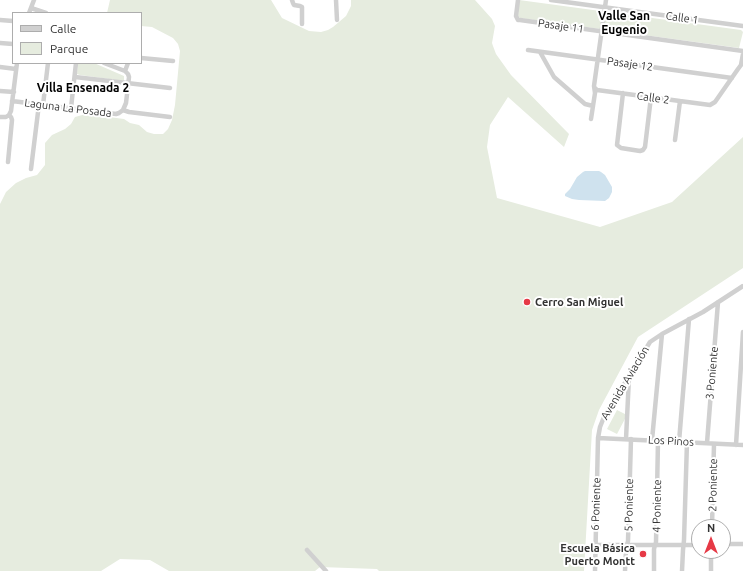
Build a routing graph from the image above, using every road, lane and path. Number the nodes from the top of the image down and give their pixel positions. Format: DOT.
graph roads {
  1 [pos="34,0"];
  2 [pos="292,0"];
  3 [pos="336,0"];
  4 [pos="518,0"];
  5 [pos="550,0"];
  6 [pos="606,0"];
  7 [pos="605,7"];
  8 [pos="31,8"];
  9 [pos="29,12"];
  10 [pos="43,12"];
  11 [pos="0,20"];
  12 [pos="337,20"];
  13 [pos="12,21"];
  14 [pos="302,24"];
  15 [pos="743,26"];
  16 [pos="602,32"];
  17 [pos="0,43"];
  18 [pos="12,44"];
  19 [pos="528,50"];
  20 [pos="743,51"];
  21 [pos="540,52"];
  22 [pos="743,54"];
  23 [pos="142,58"];
  24 [pos="598,60"];
  25 [pos="173,61"];
  26 [pos="48,64"];
  27 [pos="76,64"];
  28 [pos="107,64"];
  29 [pos="128,64"];
  30 [pos="17,66"];
  31 [pos="0,67"];
  32 [pos="126,71"];
  33 [pos="75,77"];
  34 [pos="732,78"];
  35 [pos="128,83"];
  36 [pos="170,88"];
  37 [pos="595,88"];
  38 [pos="0,90"];
  39 [pos="14,92"];
  40 [pos="623,93"];
  41 [pos="651,97"];
  42 [pos="12,101"];
  43 [pos="680,101"];
  44 [pos="41,104"];
  45 [pos="593,106"];
  46 [pos="71,108"];
  47 [pos="123,110"];
  48 [pos="9,115"];
  49 [pos="0,117"];
  50 [pos="170,117"];
  51 [pos="591,119"];
  52 [pos="675,140"];
  53 [pos="8,162"];
  54 [pos="31,169"];
  55 [pos="743,286"];
  56 [pos="718,302"];
  57 [pos="689,319"];
  58 [pos="743,332"];
  59 [pos="662,334"];
  60 [pos="629,375"];
  61 [pos="598,438"];
  62 [pos="628,439"];
  63 [pos="652,440"];
  64 [pos="658,441"];
  65 [pos="679,442"];
  66 [pos="687,442"];
  67 [pos="707,443"];
  68 [pos="714,444"];
  69 [pos="736,445"];
  70 [pos="743,445"];
  71 [pos="712,519"];
  72 [pos="731,544"];
  73 [pos="743,544"];
  74 [pos="595,545"];
  75 [pos="627,545"];
  76 [pos="655,545"];
  77 [pos="684,545"];
  78 [pos="691,545"];
  79 [pos="307,550"];
  80 [pos="711,559"];
  81 [pos="326,571"];
  82 [pos="595,571"];
  83 [pos="625,571"];
  84 [pos="654,571"];
  85 [pos="682,571"];
  86 [pos="711,571"];
  1 -- 8 [label="street"];
  2 -- 14 [label="street"];
  3 -- 12 [label="street"];
  4 -- 16 [label="street, Pasaje 11"];
  5 -- 7 [label="street, Calle 1"];
  6 -- 7 [label="street"];
  7 -- 15 [label="street, Calle 1"];
  7 -- 16 [label="street"];
  8 -- 9 [label="street"];
  8 -- 10 [label="street"];
  11 -- 13 [label="street"];
  16 -- 20 [label="street, Pasaje 11"];
  16 -- 24 [label="street"];
  17 -- 18 [label="street"];
  19 -- 21 [label="street, Pasaje 12"];
  21 -- 24 [label="street, Pasaje 12"];
  21 -- 45 [label="street"];
  22 -- 34 [label="street"];
  23 -- 25 [label="street"];
  24 -- 34 [label="street, Pasaje 12"];
  24 -- 37 [label="street"];
  26 -- 44 [label="street"];
  27 -- 33 [label="street"];
  28 -- 32 [label="street"];
  29 -- 32 [label="street"];
  30 -- 31 [label="street"];
  30 -- 39 [label="street"];
  32 -- 35 [label="street"];
  33 -- 35 [label="street"];
  33 -- 46 [label="street"];
  34 -- 43 [label="street, Calle 2"];
  35 -- 36 [label="street"];
  35 -- 47 [label="street"];
  37 -- 40 [label="street, Calle 2"];
  37 -- 45 [label="street"];
  38 -- 39 [label="street"];
  39 -- 42 [label="street"];
  40 -- 41 [label="street, Calle 2"];
  40 -- 41 [label="street"];
  41 -- 43 [label="street, Calle 2"];
  42 -- 44 [label="street, Laguna La Posada"];
  42 -- 48 [label="street"];
  43 -- 52 [label="street"];
  44 -- 46 [label="street, Laguna La Posada"];
  44 -- 54 [label="street"];
  45 -- 51 [label="street"];
  46 -- 47 [label="street, Laguna La Posada"];
  47 -- 50 [label="street, Laguna La Posada"];
  48 -- 49 [label="street, Laguna La Posada"];
  48 -- 53 [label="street"];
  55 -- 56 [label="street, Avenida Aviación"];
  56 -- 57 [label="street, Avenida Aviación"];
  56 -- 67 [label="street, 3 Poniente"];
  57 -- 59 [label="street, Avenida Aviación"];
  57 -- 65 [label="street"];
  58 -- 69 [label="street"];
  59 -- 60 [label="street, Avenida Aviación"];
  59 -- 63 [label="street"];
  60 -- 61 [label="street, Avenida Aviación"];
  60 -- 62 [label="street"];
  61 -- 62 [label="street, Los Pinos"];
  61 -- 74 [label="street, 6 Poniente"];
  62 -- 63 [label="street, Los Pinos"];
  62 -- 75 [label="street, 5 Poniente"];
  63 -- 64 [label="street, Los Pinos"];
  64 -- 65 [label="street, Los Pinos"];
  64 -- 76 [label="street, 4 Poniente"];
  65 -- 66 [label="street, Los Pinos"];
  66 -- 67 [label="street, Los Pinos"];
  66 -- 77 [label="street"];
  67 -- 68 [label="street, Los Pinos"];
  68 -- 69 [label="street, Los Pinos"];
  68 -- 71 [label="street, 2 Poniente"];
  69 -- 70 [label="street, Los Pinos"];
  72 -- 73 [label="street"];
  74 -- 75 [label="street"];
  74 -- 82 [label="street, 6 Poniente"];
  75 -- 76 [label="street"];
  75 -- 83 [label="street, 5 Poniente"];
  76 -- 77 [label="street"];
  76 -- 84 [label="street, 4 Poniente"];
  77 -- 78 [label="street"];
  77 -- 85 [label="street"];
  79 -- 81 [label="street"];
  80 -- 86 [label="street"];
}
